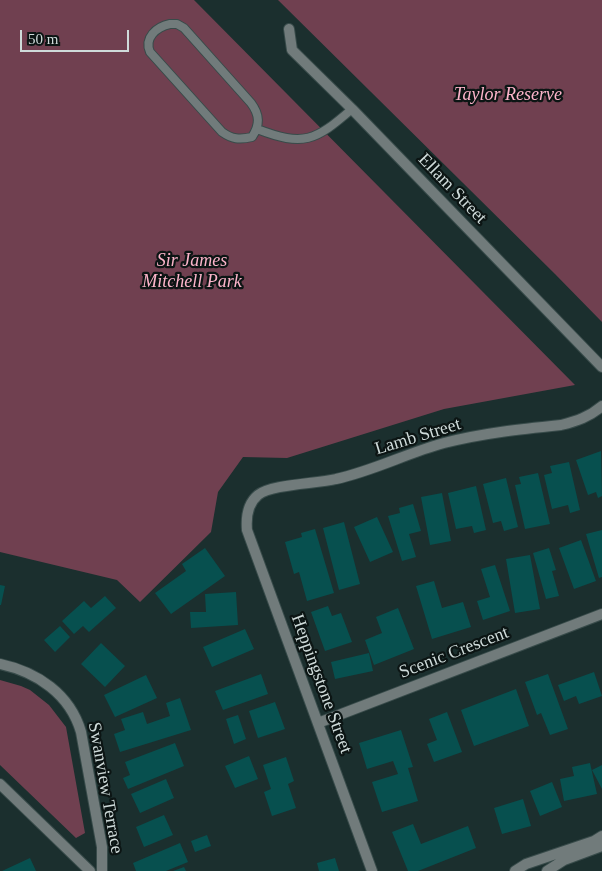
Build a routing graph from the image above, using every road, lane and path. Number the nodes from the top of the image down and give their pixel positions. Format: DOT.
graph roads {
  1 [pos="289,29"];
  2 [pos="352,109"];
  3 [pos="257,129"];
  4 [pos="602,367"];
  5 [pos="602,406"];
  6 [pos="249,508"];
  7 [pos="602,614"];
  8 [pos="0,664"];
  9 [pos="318,723"];
  10 [pos="1,786"];
  11 [pos="602,836"];
  12 [pos="602,846"];
  13 [pos="558,858"];
  14 [pos="90,871"];
  15 [pos="102,871"];
  16 [pos="372,871"];
  17 [pos="515,871"];
  18 [pos="547,871"];
  1 -- 2 [label="street, Ellam Street"];
  2 -- 3 [label="lane"];
  2 -- 4 [label="street, Ellam Street"];
  3 -- 3 [label="lane"];
  5 -- 6 [label="street, Lamb Street"];
  6 -- 9 [label="street, Heppingstone Street"];
  7 -- 9 [label="street, Scenic Crescent"];
  8 -- 15 [label="street, Swanview Terrace"];
  9 -- 16 [label="street, Heppingstone Street"];
  10 -- 14 [label="street, Swanview Terrace"];
  11 -- 13 [label="street"];
  12 -- 13 [label="street"];
  13 -- 17 [label="street"];
  13 -- 18 [label="street"];
}
